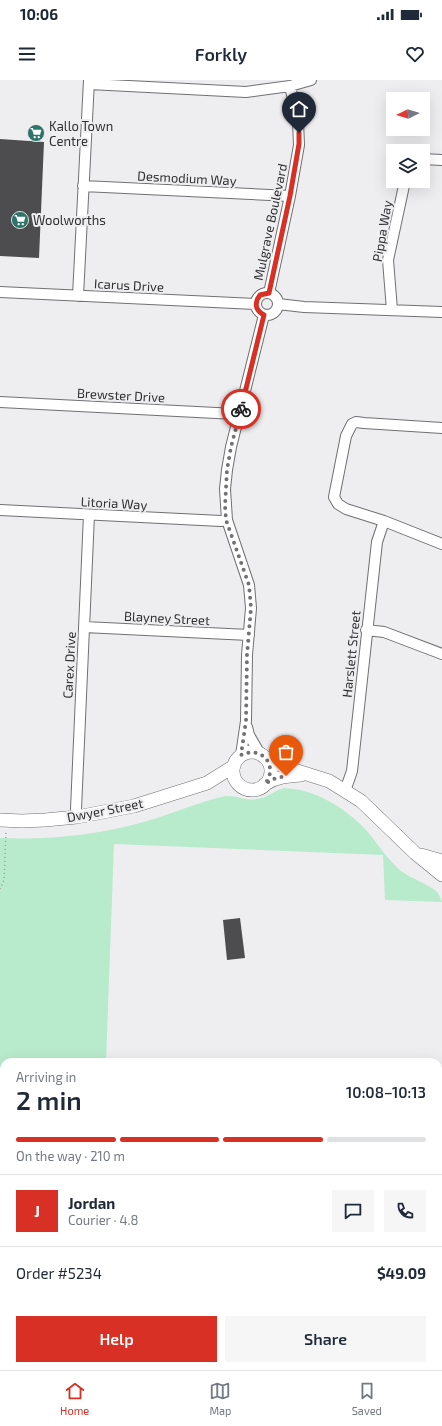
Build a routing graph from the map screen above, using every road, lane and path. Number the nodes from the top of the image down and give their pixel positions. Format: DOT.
graph roads {
  1 [pos="311,80"];
  2 [pos="89,82"];
  3 [pos="290,86"];
  4 [pos="430,160"];
  5 [pos="442,160"];
  6 [pos="83,186"];
  7 [pos="403,188"];
  8 [pos="290,196"];
  9 [pos="0,292"];
  10 [pos="269,293"];
  11 [pos="78,296"];
  12 [pos="256,304"];
  13 [pos="278,304"];
  14 [pos="392,310"];
  15 [pos="442,312"];
  16 [pos="264,315"];
  17 [pos="0,402"];
  18 [pos="240,416"];
  19 [pos="442,428"];
  20 [pos="0,510"];
  21 [pos="89,514"];
  22 [pos="226,520"];
  23 [pos="384,521"];
  24 [pos="442,544"];
  25 [pos="84,627"];
  26 [pos="366,630"];
  27 [pos="249,636"];
  28 [pos="442,654"];
  29 [pos="246,721"];
  30 [pos="262,756"];
  31 [pos="237,760"];
  32 [pos="309,774"];
  33 [pos="207,783"];
  34 [pos="265,784"];
  35 [pos="240,785"];
  36 [pos="345,790"];
  37 [pos="77,817"];
  38 [pos="3,820"];
  39 [pos="415,853"];
  40 [pos="442,861"];
  41 [pos="442,875"];
  42 [pos="0,889"];
  1 -- 3 [label="street"];
  2 -- 3 [label="street"];
  2 -- 6 [label="street"];
  3 -- 8 [label="street, Mulgrave Boulevard"];
  4 -- 5 [label="street"];
  6 -- 8 [label="street, Desmodium Way"];
  6 -- 11 [label="street"];
  7 -- 14 [label="street, Pippa Way"];
  8 -- 10 [label="street, Mulgrave Boulevard"];
  9 -- 11 [label="street, Icarus Drive"];
  10 -- 12 [label="street"];
  10 -- 13 [label="street"];
  11 -- 12 [label="street, Icarus Drive"];
  12 -- 16 [label="street"];
  13 -- 14 [label="street"];
  13 -- 16 [label="street"];
  14 -- 15 [label="street"];
  16 -- 18 [label="street"];
  17 -- 18 [label="street, Brewster Drive"];
  18 -- 22 [label="street"];
  19 -- 23 [label="street"];
  20 -- 21 [label="street, Litoria Way"];
  21 -- 22 [label="street, Litoria Way"];
  21 -- 25 [label="street, Carex Drive"];
  22 -- 27 [label="street"];
  23 -- 24 [label="street"];
  23 -- 26 [label="street, Harslett Street"];
  25 -- 27 [label="street, Blayney Street"];
  25 -- 37 [label="street, Carex Drive"];
  26 -- 28 [label="street"];
  26 -- 36 [label="street, Harslett Street"];
  27 -- 29 [label="street"];
  29 -- 30 [label="street"];
  29 -- 31 [label="street"];
  30 -- 31 [label="street"];
  30 -- 32 [label="street"];
  30 -- 34 [label="street"];
  31 -- 33 [label="street, Dwyer Street"];
  31 -- 35 [label="street"];
  32 -- 34 [label="street"];
  32 -- 36 [label="street"];
  33 -- 35 [label="street, Dwyer Street"];
  33 -- 37 [label="street, Dwyer Street"];
  34 -- 35 [label="street"];
  36 -- 39 [label="street"];
  37 -- 38 [label="street, Dwyer Street"];
  38 -- 42 [label="path"];
  39 -- 40 [label="street"];
  39 -- 41 [label="street"];
}
